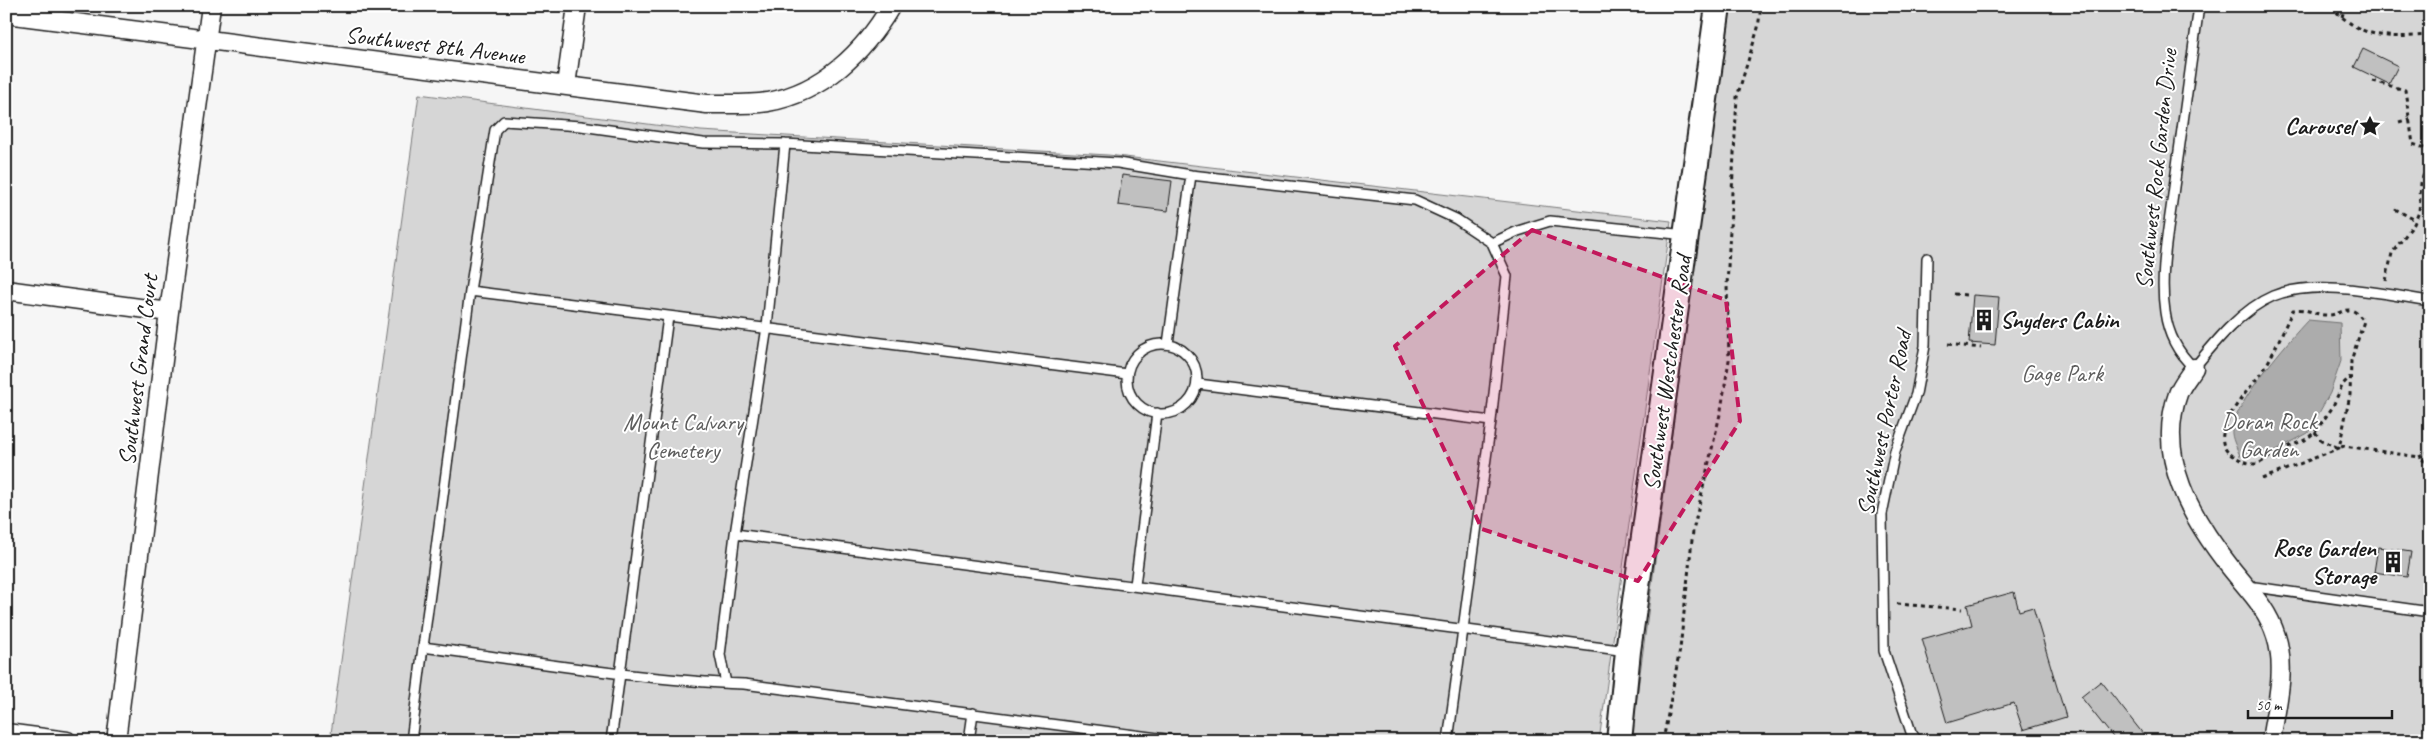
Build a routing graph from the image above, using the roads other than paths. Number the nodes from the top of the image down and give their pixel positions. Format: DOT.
graph roads {
  1 [pos="211,6"];
  2 [pos="577,6"];
  3 [pos="891,6"];
  4 [pos="1718,6"];
  5 [pos="2199,6"];
  6 [pos="6,14"];
  7 [pos="206,40"];
  8 [pos="566,85"];
  9 [pos="785,144"];
  10 [pos="1191,175"];
  11 [pos="1686,235"];
  12 [pos="1492,244"];
  13 [pos="1927,258"];
  14 [pos="6,290"];
  15 [pos="470,291"];
  16 [pos="2430,301"];
  17 [pos="169,312"];
  18 [pos="668,317"];
  19 [pos="767,327"];
  20 [pos="1168,344"];
  21 [pos="2194,368"];
  22 [pos="1127,374"];
  23 [pos="1198,384"];
  24 [pos="1157,414"];
  25 [pos="1491,421"];
  26 [pos="735,534"];
  27 [pos="1135,586"];
  28 [pos="2248,586"];
  29 [pos="2430,612"];
  30 [pos="1463,628"];
  31 [pos="423,647"];
  32 [pos="1628,651"];
  33 [pos="620,673"];
  34 [pos="726,683"];
  35 [pos="973,713"];
  36 [pos="6,733"];
  37 [pos="67,741"];
  38 [pos="116,741"];
  39 [pos="410,741"];
  40 [pos="611,741"];
  41 [pos="970,741"];
  42 [pos="1181,741"];
  43 [pos="1448,741"];
  44 [pos="1619,741"];
  45 [pos="1917,741"];
  46 [pos="2271,741"];
  1 -- 7 [label="street, Southwest Grand Court"];
  2 -- 8 [label="street"];
  3 -- 8 [label="street, Southwest 8th Avenue"];
  4 -- 11 [label="street, Southwest Westchester Road"];
  5 -- 21 [label="lane, Southwest Rock Garden Drive"];
  6 -- 7 [label="street, Southwest 8th Avenue"];
  7 -- 8 [label="street, Southwest 8th Avenue"];
  7 -- 17 [label="street, Southwest Grand Court"];
  9 -- 10 [label="lane"];
  9 -- 15 [label="lane"];
  9 -- 19 [label="lane"];
  10 -- 12 [label="lane"];
  10 -- 20 [label="lane"];
  11 -- 12 [label="lane"];
  11 -- 32 [label="street, Southwest Westchester Road"];
  12 -- 25 [label="lane"];
  13 -- 45 [label="lane, Southwest Porter Road"];
  14 -- 17 [label="street"];
  15 -- 18 [label="lane"];
  15 -- 31 [label="lane"];
  16 -- 21 [label="lane"];
  17 -- 38 [label="street, Southwest Grand Court"];
  18 -- 19 [label="lane"];
  18 -- 33 [label="lane"];
  19 -- 22 [label="lane"];
  19 -- 26 [label="lane"];
  20 -- 22 [label="lane"];
  20 -- 23 [label="lane"];
  21 -- 28 [label="street"];
  22 -- 24 [label="lane"];
  23 -- 24 [label="lane"];
  23 -- 25 [label="lane"];
  24 -- 27 [label="lane"];
  25 -- 30 [label="lane"];
  26 -- 27 [label="lane"];
  26 -- 34 [label="lane"];
  27 -- 30 [label="lane"];
  28 -- 29 [label="lane"];
  28 -- 46 [label="street"];
  30 -- 32 [label="lane"];
  30 -- 43 [label="lane"];
  31 -- 33 [label="lane"];
  31 -- 39 [label="lane"];
  32 -- 44 [label="street, Southwest Westchester Road"];
  33 -- 34 [label="lane"];
  33 -- 40 [label="lane"];
  34 -- 35 [label="lane"];
  35 -- 41 [label="lane"];
  35 -- 42 [label="lane"];
  36 -- 37 [label="street"];
}
